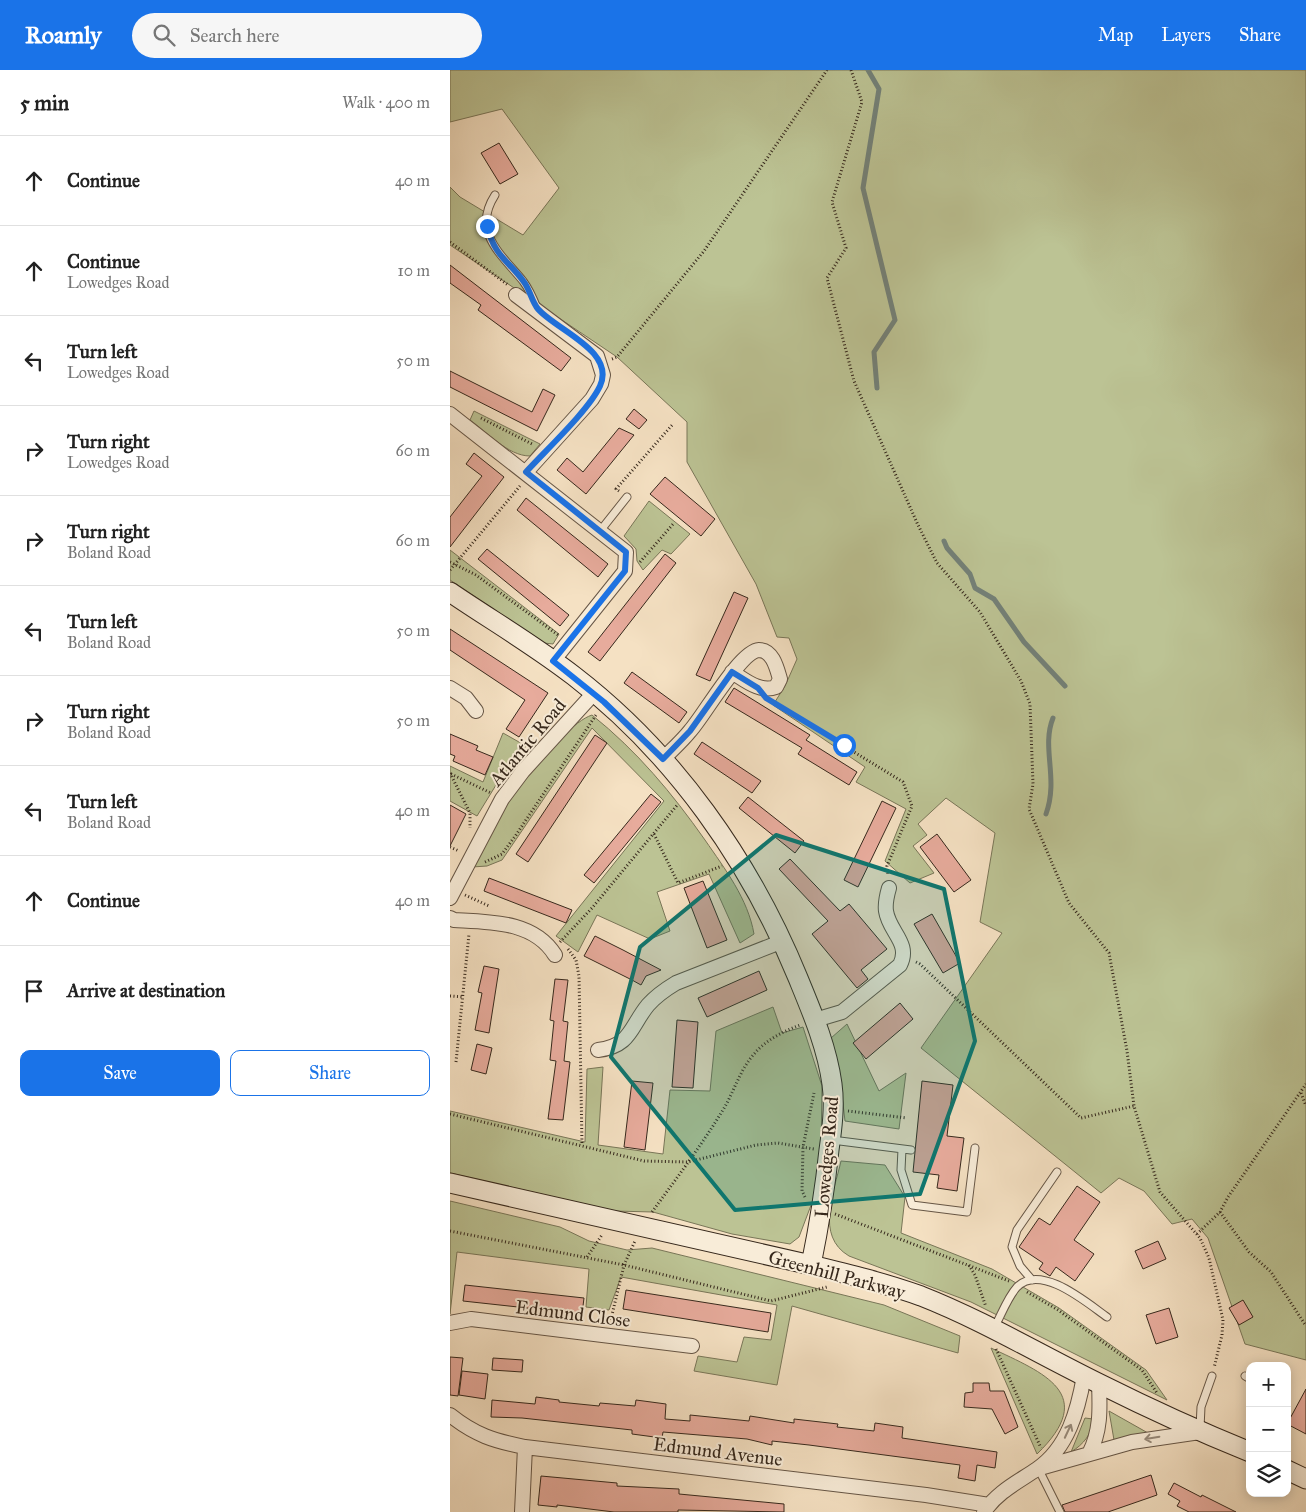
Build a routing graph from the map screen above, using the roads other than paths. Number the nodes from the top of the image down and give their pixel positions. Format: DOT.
graph roads {
  1 [pos="494,195"];
  2 [pos="516,295"];
  3 [pos="537,309"];
  4 [pos="450,414"];
  5 [pos="528,474"];
  6 [pos="627,497"];
  7 [pos="600,530"];
  8 [pos="451,594"];
  9 [pos="553,661"];
  10 [pos="732,672"];
  11 [pos="450,688"];
  12 [pos="599,698"];
  13 [pos="476,711"];
  14 [pos="663,759"];
  15 [pos="889,888"];
  16 [pos="450,898"];
  17 [pos="450,918"];
  18 [pos="783,942"];
  19 [pos="555,949"];
  20 [pos="810,1026"];
  21 [pos="598,1050"];
  22 [pos="830,1146"];
  23 [pos="975,1148"];
  24 [pos="902,1149"];
  25 [pos="910,1150"];
  26 [pos="1058,1172"];
  27 [pos="450,1183"];
  28 [pos="812,1265"];
  29 [pos="1032,1280"];
  30 [pos="1107,1317"];
  31 [pos="450,1323"];
  32 [pos="990,1327"];
  33 [pos="692,1346"];
  34 [pos="1212,1376"];
  35 [pos="1091,1380"];
  36 [pos="450,1415"];
  37 [pos="1200,1432"];
  38 [pos="525,1447"];
  39 [pos="1246,1450"];
  40 [pos="1089,1454"];
  41 [pos="1042,1465"];
  42 [pos="1291,1472"];
  43 [pos="1306,1478"];
  44 [pos="986,1508"];
  45 [pos="522,1512"];
  46 [pos="1060,1512"];
  1 -- 3 [label="lane"];
  2 -- 3 [label="street"];
  3 -- 5 [label="street"];
  4 -- 5 [label="street"];
  5 -- 7 [label="street"];
  6 -- 7 [label="lane"];
  7 -- 9 [label="street"];
  8 -- 9 [label="main road, Lowedges Road"];
  9 -- 12 [label="main road, Lowedges Road"];
  10 -- 10 [label="street"];
  10 -- 14 [label="street"];
  11 -- 13 [label="street"];
  12 -- 14 [label="main road, Lowedges Road"];
  12 -- 16 [label="street, Atlantic Road"];
  14 -- 18 [label="main road, Lowedges Road"];
  15 -- 20 [label="street"];
  17 -- 19 [label="street"];
  18 -- 20 [label="main road, Lowedges Road"];
  18 -- 21 [label="street"];
  20 -- 22 [label="main road, Lowedges Road"];
  22 -- 24 [label="lane"];
  22 -- 28 [label="main road, Lowedges Road"];
  23 -- 24 [label="lane"];
  24 -- 25 [label="lane"];
  26 -- 29 [label="lane"];
  27 -- 28 [label="main road, Greenhill Parkway"];
  28 -- 32 [label="main road, Greenhill Parkway"];
  29 -- 30 [label="lane"];
  29 -- 32 [label="lane"];
  31 -- 33 [label="street, Edmund Close"];
  32 -- 35 [label="main road, Greenhill Parkway"];
  34 -- 37 [label="lane"];
  35 -- 37 [label="main road, Greenhill Parkway"];
  35 -- 40 [label="street"];
  41 -- 35 [label="street, one-way"];
  36 -- 38 [label="street, Edmund Avenue"];
  37 -- 39 [label="main road, Greenhill Parkway"];
  37 -- 40 [label="street, one-way"];
  38 -- 44 [label="street, Edmund Avenue"];
  38 -- 45 [label="street"];
  40 -- 41 [label="street"];
  41 -- 44 [label="street"];
  41 -- 46 [label="lane"];
  42 -- 43 [label="main road"];
}
